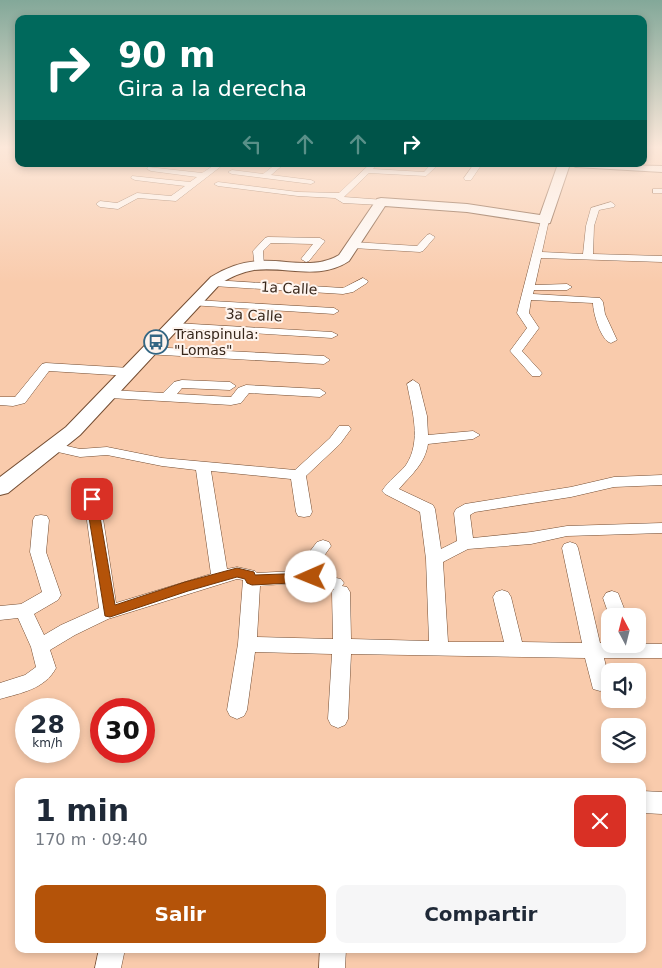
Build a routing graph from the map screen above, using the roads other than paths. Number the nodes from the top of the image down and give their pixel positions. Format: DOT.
graph roads {
  1 [pos="183,192"];
  2 [pos="283,192"];
  3 [pos="344,192"];
  4 [pos="554,192"];
  5 [pos="298,194"];
  6 [pos="340,196"];
  7 [pos="381,202"];
  8 [pos="100,204"];
  9 [pos="611,205"];
  10 [pos="545,220"];
  11 [pos="430,237"];
  12 [pos="353,245"];
  13 [pos="537,255"];
  14 [pos="588,257"];
  15 [pos="662,259"];
  16 [pos="306,260"];
  17 [pos="259,266"];
  18 [pos="363,281"];
  19 [pos="213,283"];
  20 [pos="568,287"];
  21 [pos="527,293"];
  22 [pos="190,307"];
  23 [pos="334,311"];
  24 [pos="174,326"];
  25 [pos="332,335"];
  26 [pos="611,340"];
  27 [pos="153,345"];
  28 [pos="324,360"];
  29 [pos="130,372"];
  30 [pos="536,373"];
  31 [pos="413,384"];
  32 [pos="230,386"];
  33 [pos="320,393"];
  34 [pos="110,394"];
  35 [pos="166,398"];
  36 [pos="0,401"];
  37 [pos="344,429"];
  38 [pos="473,435"];
  39 [pos="422,440"];
  40 [pos="54,447"];
  41 [pos="203,465"];
  42 [pos="298,475"];
  43 [pos="662,480"];
  44 [pos="0,488"];
  45 [pos="92,499"];
  46 [pos="304,512"];
  47 [pos="41,520"];
  48 [pos="662,528"];
  49 [pos="464,544"];
  50 [pos="324,546"];
  51 [pos="570,548"];
  52 [pos="434,559"];
  53 [pos="220,577"];
  54 [pos="300,577"];
  55 [pos="252,580"];
  56 [pos="502,597"];
  57 [pos="612,598"];
  58 [pos="615,608"];
  59 [pos="24,611"];
  60 [pos="110,612"];
  61 [pos="0,613"];
  62 [pos="246,644"];
  63 [pos="342,646"];
  64 [pos="40,647"];
  65 [pos="440,649"];
  66 [pos="646,649"];
  67 [pos="515,650"];
  68 [pos="601,650"];
  69 [pos="593,651"];
  70 [pos="662,651"];
  71 [pos="600,683"];
  72 [pos="0,691"];
  73 [pos="237,710"];
  74 [pos="338,719"];
  75 [pos="646,802"];
  76 [pos="662,803"];
  77 [pos="111,953"];
  78 [pos="333,953"];
  79 [pos="108,968"];
  80 [pos="332,968"];
  1 -- 8 [label="street"];
  2 -- 5 [label="street"];
  3 -- 6 [label="street"];
  4 -- 10 [label="street"];
  5 -- 6 [label="street"];
  6 -- 7 [label="street"];
  7 -- 10 [label="street"];
  7 -- 12 [label="street"];
  9 -- 14 [label="street"];
  10 -- 13 [label="street"];
  11 -- 12 [label="street"];
  12 -- 17 [label="street"];
  13 -- 14 [label="street"];
  13 -- 21 [label="street"];
  14 -- 15 [label="street"];
  16 -- 17 [label="street"];
  17 -- 19 [label="street"];
  18 -- 19 [label="street, 1a Calle"];
  19 -- 22 [label="street"];
  20 -- 21 [label="street"];
  21 -- 26 [label="street"];
  21 -- 30 [label="street"];
  22 -- 23 [label="street"];
  22 -- 24 [label="street"];
  22 -- 27 [label="street"];
  24 -- 25 [label="street, 3a Calle"];
  24 -- 27 [label="street"];
  27 -- 28 [label="street"];
  27 -- 29 [label="street"];
  29 -- 34 [label="street"];
  29 -- 36 [label="street"];
  31 -- 39 [label="street"];
  32 -- 35 [label="street"];
  33 -- 35 [label="street"];
  34 -- 35 [label="street"];
  34 -- 40 [label="street"];
  37 -- 42 [label="street"];
  38 -- 39 [label="street"];
  39 -- 52 [label="street"];
  40 -- 41 [label="street"];
  40 -- 44 [label="street"];
  41 -- 42 [label="street"];
  41 -- 53 [label="street"];
  42 -- 46 [label="street"];
  43 -- 49 [label="street"];
  45 -- 60 [label="street"];
  47 -- 59 [label="street"];
  48 -- 49 [label="street"];
  49 -- 52 [label="street"];
  50 -- 54 [label="street"];
  51 -- 69 [label="street"];
  52 -- 65 [label="street"];
  53 -- 55 [label="street"];
  53 -- 60 [label="street"];
  54 -- 55 [label="street"];
  54 -- 63 [label="street"];
  55 -- 62 [label="street"];
  56 -- 67 [label="street"];
  57 -- 58 [label="street"];
  59 -- 61 [label="street"];
  59 -- 64 [label="street"];
  60 -- 64 [label="street"];
  62 -- 63 [label="street"];
  62 -- 73 [label="street"];
  63 -- 65 [label="street"];
  63 -- 74 [label="street"];
  64 -- 72 [label="street"];
  65 -- 67 [label="street"];
  66 -- 70 [label="street"];
  67 -- 69 [label="street"];
  68 -- 69 [label="street"];
  69 -- 71 [label="street"];
  75 -- 76 [label="street"];
  77 -- 79 [label="street"];
  78 -- 80 [label="street"];
}
